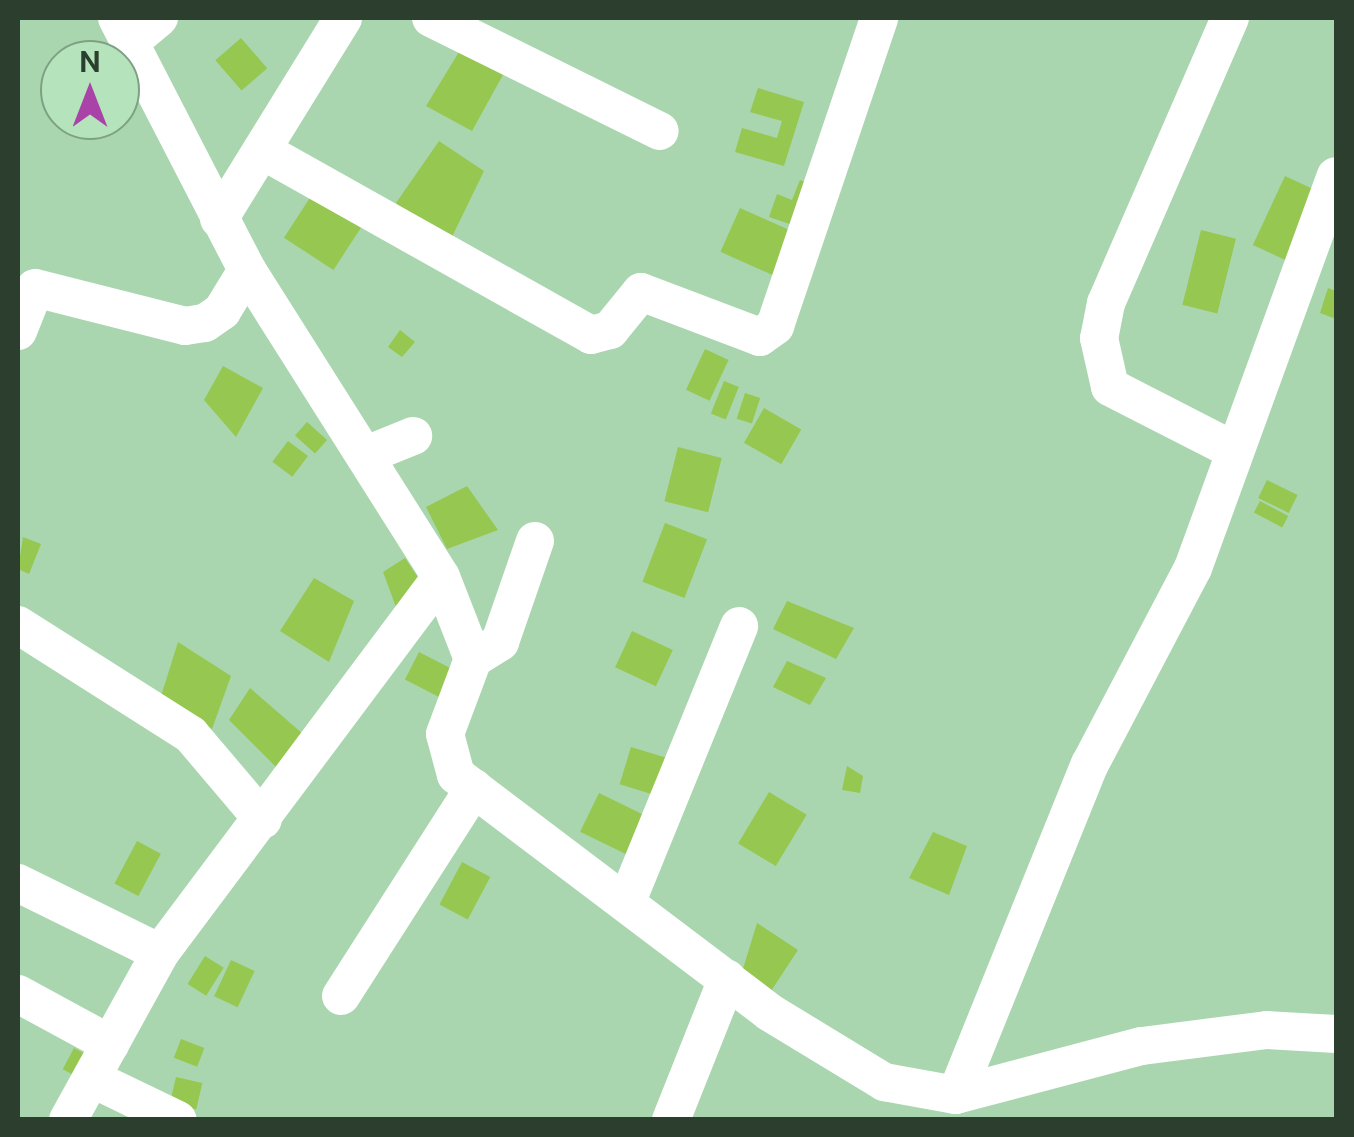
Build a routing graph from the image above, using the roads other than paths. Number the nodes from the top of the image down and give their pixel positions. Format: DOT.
graph roads {
  1 [pos="159,18"];
  2 [pos="342,18"];
  3 [pos="431,18"];
  4 [pos="880,18"];
  5 [pos="1230,18"];
  6 [pos="123,30"];
  7 [pos="660,131"];
  8 [pos="265,152"];
  9 [pos="1336,176"];
  10 [pos="219,220"];
  11 [pos="247,270"];
  12 [pos="26,286"];
  13 [pos="18,332"];
  14 [pos="413,436"];
  15 [pos="1233,450"];
  16 [pos="366,455"];
  17 [pos="536,541"];
  18 [pos="441,577"];
  19 [pos="18,625"];
  20 [pos="739,626"];
  21 [pos="473,659"];
  22 [pos="474,788"];
  23 [pos="263,820"];
  24 [pos="18,883"];
  25 [pos="627,901"];
  26 [pos="160,953"];
  27 [pos="727,979"];
  28 [pos="18,994"];
  29 [pos="341,996"];
  30 [pos="1336,1034"];
  31 [pos="110,1044"];
  32 [pos="93,1079"];
  33 [pos="956,1095"];
  34 [pos="68,1120"];
  35 [pos="178,1120"];
  36 [pos="670,1120"];
  1 -- 6 [label="street"];
  2 -- 8 [label="street"];
  3 -- 7 [label="street"];
  4 -- 8 [label="street"];
  5 -- 15 [label="street"];
  6 -- 10 [label="street"];
  8 -- 10 [label="street"];
  9 -- 15 [label="street"];
  10 -- 11 [label="street"];
  11 -- 12 [label="street"];
  11 -- 16 [label="street"];
  12 -- 13 [label="street"];
  14 -- 16 [label="street"];
  15 -- 33 [label="street"];
  16 -- 18 [label="street"];
  17 -- 21 [label="street"];
  18 -- 21 [label="street"];
  18 -- 23 [label="street"];
  19 -- 23 [label="street"];
  20 -- 25 [label="street"];
  21 -- 22 [label="street"];
  22 -- 25 [label="street"];
  22 -- 29 [label="street"];
  23 -- 26 [label="street"];
  24 -- 26 [label="street"];
  25 -- 27 [label="street"];
  26 -- 31 [label="street"];
  27 -- 33 [label="street"];
  27 -- 36 [label="street"];
  28 -- 31 [label="street"];
  30 -- 33 [label="street"];
  31 -- 32 [label="street"];
  32 -- 34 [label="street"];
  32 -- 35 [label="street"];
}
